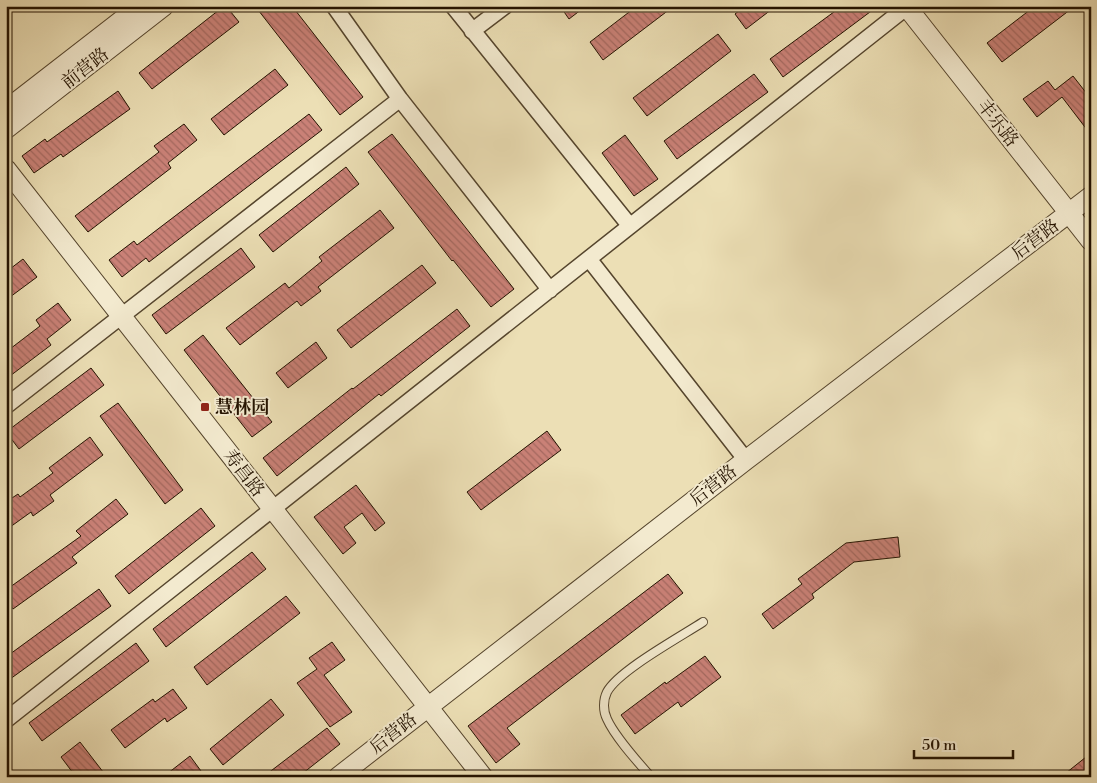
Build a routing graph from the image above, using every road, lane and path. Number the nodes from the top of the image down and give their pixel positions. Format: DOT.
graph roads {
  1 [pos="140,6"];
  2 [pos="164,6"];
  3 [pos="334,6"];
  4 [pos="453,6"];
  5 [pos="505,6"];
  6 [pos="910,7"];
  7 [pos="472,31"];
  8 [pos="400,99"];
  9 [pos="6,110"];
  10 [pos="6,129"];
  11 [pos="6,169"];
  12 [pos="6,184"];
  13 [pos="1079,206"];
  14 [pos="630,226"];
  15 [pos="1091,226"];
  16 [pos="1091,240"];
  17 [pos="589,259"];
  18 [pos="550,290"];
  19 [pos="118,319"];
  20 [pos="6,406"];
  21 [pos="746,460"];
  22 [pos="269,512"];
  23 [pos="703,622"];
  24 [pos="424,709"];
  25 [pos="6,720"];
  26 [pos="338,777"];
  27 [pos="472,777"];
  28 [pos="482,777"];
  29 [pos="651,777"];
  1 -- 9 [label="street, 前营路"];
  2 -- 10 [label="street, 前营路"];
  3 -- 8 [label="street"];
  4 -- 7 [label="street"];
  5 -- 7 [label="street"];
  6 -- 13 [label="street, 丰乐路"];
  6 -- 14 [label="street"];
  7 -- 14 [label="street"];
  8 -- 18 [label="street"];
  8 -- 19 [label="street"];
  11 -- 19 [label="street, 寿昌路"];
  12 -- 19 [label="street, 寿昌路"];
  13 -- 15 [label="street, 丰乐路"];
  13 -- 16 [label="street, 丰乐路"];
  13 -- 21 [label="street, 后营路"];
  14 -- 17 [label="street"];
  17 -- 18 [label="street"];
  17 -- 21 [label="street"];
  18 -- 22 [label="street"];
  19 -- 20 [label="street"];
  19 -- 22 [label="street, 寿昌路"];
  21 -- 24 [label="street, 后营路"];
  22 -- 24 [label="street, 寿昌路"];
  22 -- 25 [label="street"];
  23 -- 29 [label="lane"];
  24 -- 26 [label="street, 后营路"];
  24 -- 27 [label="street, 寿昌路"];
  24 -- 28 [label="street, 寿昌路"];
}
